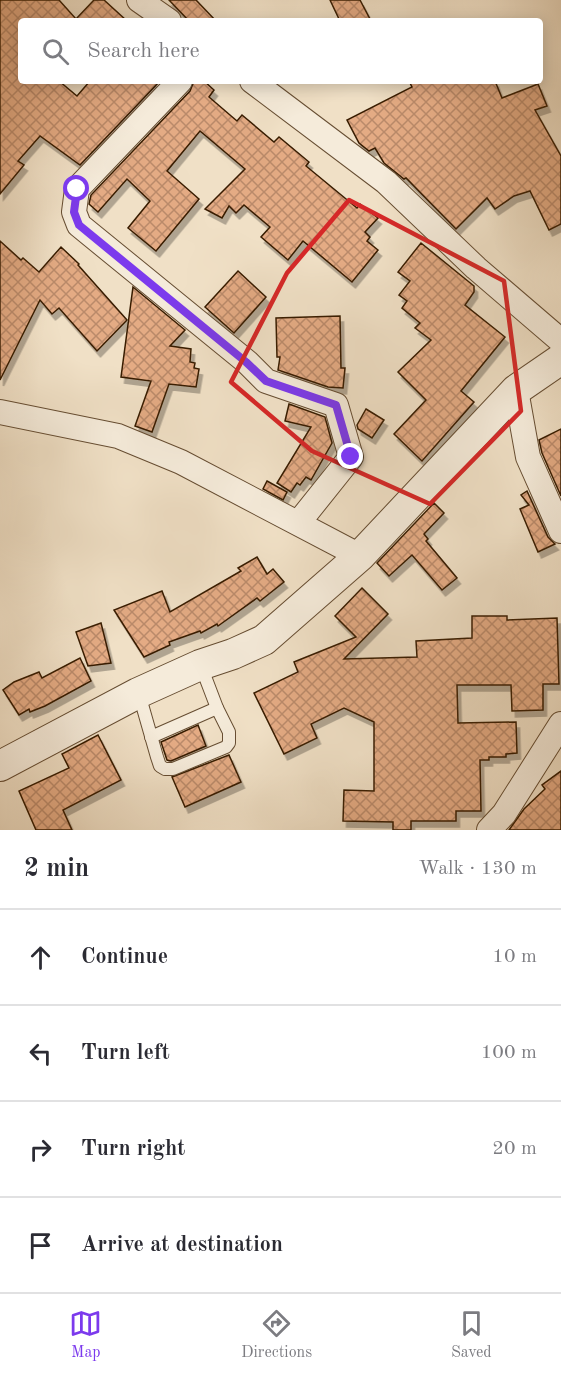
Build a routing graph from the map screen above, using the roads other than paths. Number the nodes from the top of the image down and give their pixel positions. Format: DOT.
graph roads {
  1 [pos="139,0"];
  2 [pos="165,18"];
  3 [pos="177,84"];
  4 [pos="256,84"];
  5 [pos="561,341"];
  6 [pos="561,359"];
  7 [pos="516,390"];
  8 [pos="0,412"];
  9 [pos="299,522"];
  10 [pos="560,527"];
  11 [pos="360,556"];
  12 [pos="200,665"];
  13 [pos="138,693"];
  14 [pos="217,708"];
  15 [pos="561,724"];
  16 [pos="151,737"];
  17 [pos="0,766"];
  18 [pos="489,830"];
  1 -- 2 [label="street"];
  3 -- 9 [label="street"];
  4 -- 5 [label="street"];
  6 -- 7 [label="street"];
  7 -- 10 [label="street"];
  7 -- 11 [label="street"];
  8 -- 9 [label="street"];
  9 -- 11 [label="street"];
  11 -- 12 [label="street"];
  12 -- 13 [label="street"];
  12 -- 14 [label="lane"];
  13 -- 16 [label="lane"];
  13 -- 17 [label="street"];
  14 -- 16 [label="lane"];
  14 -- 16 [label="lane"];
  15 -- 18 [label="street"];
}
